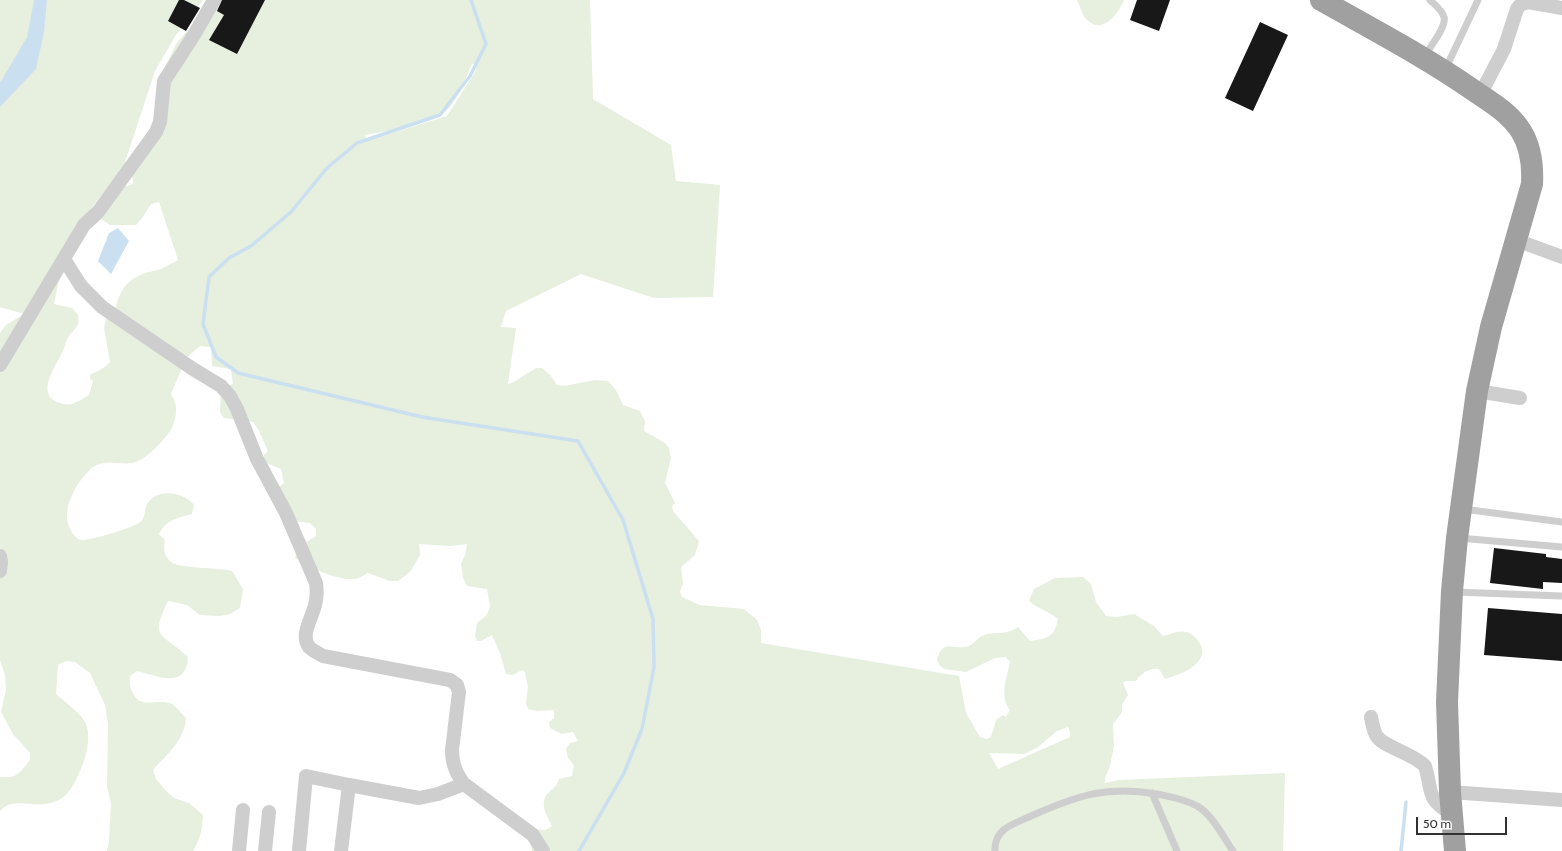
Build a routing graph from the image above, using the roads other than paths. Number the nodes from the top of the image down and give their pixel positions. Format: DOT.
graph roads {
  1 [pos="214,0"];
  2 [pos="1321,0"];
  3 [pos="1430,0"];
  4 [pos="1478,0"];
  5 [pos="1562,8"];
  6 [pos="1423,57"];
  7 [pos="1444,70"];
  8 [pos="1480,95"];
  9 [pos="1516,240"];
  10 [pos="1562,257"];
  11 [pos="64,259"];
  12 [pos="0,365"];
  13 [pos="1477,392"];
  14 [pos="1520,398"];
  15 [pos="1461,508"];
  16 [pos="1562,522"];
  17 [pos="1457,538"];
  18 [pos="1562,546"];
  19 [pos="0,556"];
  20 [pos="0,571"];
  21 [pos="1452,592"];
  22 [pos="1562,596"];
  23 [pos="1371,717"];
  24 [pos="464,784"];
  25 [pos="349,785"];
  26 [pos="1450,792"];
  27 [pos="1152,793"];
  28 [pos="1562,800"];
  29 [pos="243,810"];
  30 [pos="269,812"];
  31 [pos="1452,814"];
  32 [pos="239,851"];
  33 [pos="265,851"];
  34 [pos="299,851"];
  35 [pos="341,851"];
  36 [pos="543,851"];
  37 [pos="995,851"];
  38 [pos="1177,851"];
  39 [pos="1233,851"];
  40 [pos="1455,851"];
  1 -- 11 [label="street"];
  2 -- 6 [label="highway"];
  3 -- 6 [label="lane"];
  4 -- 7 [label="lane"];
  5 -- 8 [label="street"];
  6 -- 7 [label="highway"];
  7 -- 8 [label="highway"];
  8 -- 9 [label="highway"];
  9 -- 10 [label="street"];
  9 -- 13 [label="highway"];
  11 -- 12 [label="street"];
  11 -- 24 [label="street"];
  13 -- 14 [label="street"];
  13 -- 15 [label="highway"];
  15 -- 16 [label="lane"];
  15 -- 17 [label="highway"];
  17 -- 18 [label="lane"];
  17 -- 21 [label="highway"];
  19 -- 20 [label="street"];
  21 -- 22 [label="lane"];
  21 -- 26 [label="highway"];
  23 -- 31 [label="street"];
  24 -- 25 [label="street"];
  24 -- 36 [label="street"];
  25 -- 34 [label="street"];
  25 -- 35 [label="street"];
  26 -- 28 [label="street"];
  26 -- 31 [label="highway"];
  27 -- 37 [label="lane"];
  27 -- 38 [label="lane"];
  27 -- 39 [label="lane"];
  29 -- 32 [label="street"];
  30 -- 33 [label="street"];
  31 -- 40 [label="highway"];
}
